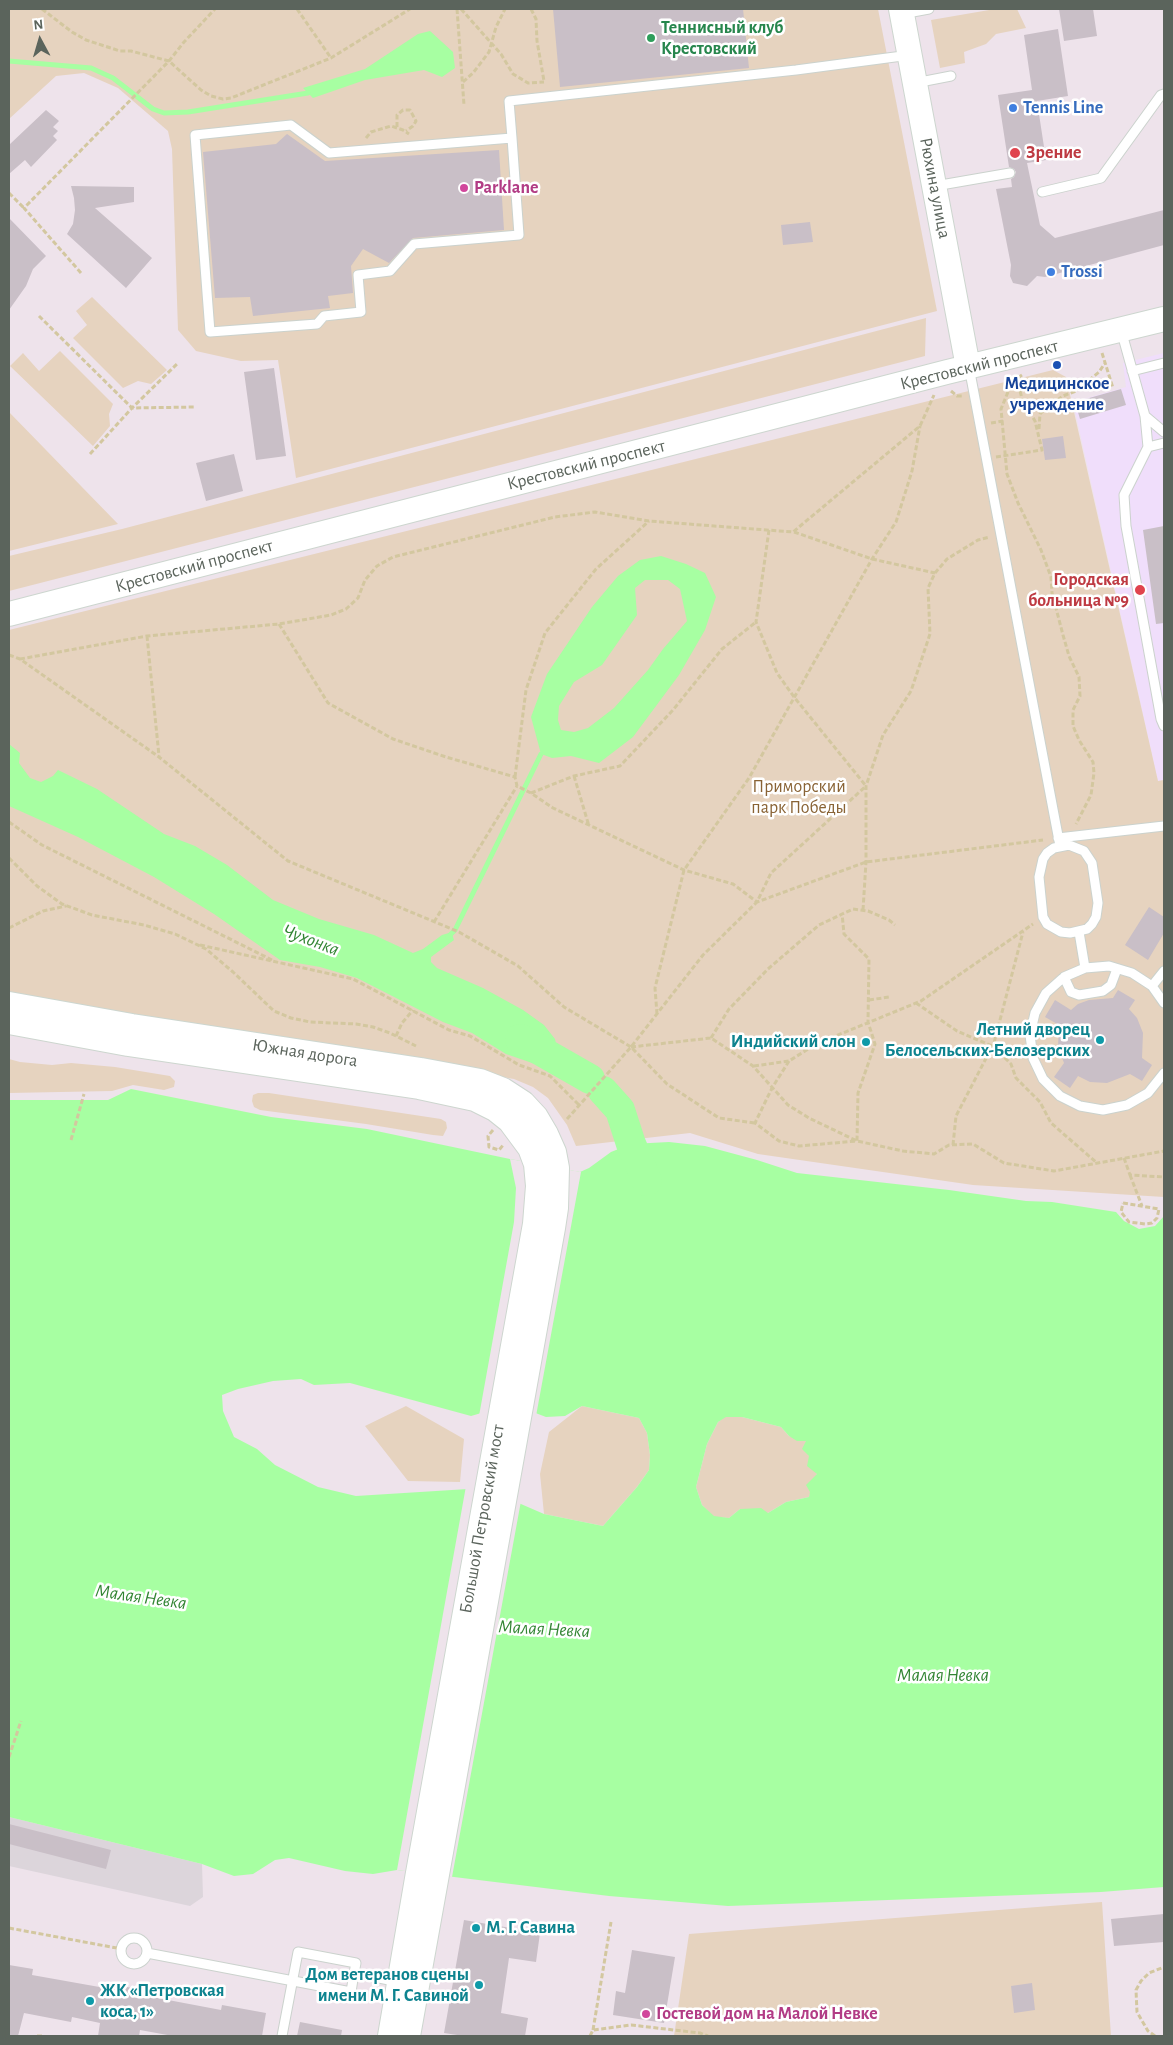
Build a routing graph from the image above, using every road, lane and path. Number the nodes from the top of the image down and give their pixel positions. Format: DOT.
graph roads {
  1 [pos="42,9"];
  2 [pos="215,9"];
  3 [pos="297,9"];
  4 [pos="410,9"];
  5 [pos="457,9"];
  6 [pos="461,9"];
  7 [pos="505,9"];
  8 [pos="531,9"];
  9 [pos="929,9"];
  10 [pos="901,11"];
  11 [pos="492,44"];
  12 [pos="910,55"];
  13 [pos="331,58"];
  14 [pos="169,61"];
  15 [pos="951,76"];
  16 [pos="462,82"];
  17 [pos="915,84"];
  18 [pos="1164,94"];
  19 [pos="464,106"];
  20 [pos="398,128"];
  21 [pos="406,131"];
  22 [pos="512,138"];
  23 [pos="414,146"];
  24 [pos="364,150"];
  25 [pos="1010,173"];
  26 [pos="934,186"];
  27 [pos="1042,192"];
  28 [pos="9,193"];
  29 [pos="24,208"];
  30 [pos="81,273"];
  31 [pos="39,316"];
  32 [pos="1164,319"];
  33 [pos="1121,330"];
  34 [pos="1100,345"];
  35 [pos="178,363"];
  36 [pos="1105,363"];
  37 [pos="1164,363"];
  38 [pos="968,367"];
  39 [pos="1017,371"];
  40 [pos="1132,371"];
  41 [pos="1024,374"];
  42 [pos="1018,378"];
  43 [pos="1113,388"];
  44 [pos="936,389"];
  45 [pos="950,390"];
  46 [pos="974,397"];
  47 [pos="196,407"];
  48 [pos="132,408"];
  49 [pos="1145,416"];
  50 [pos="920,426"];
  51 [pos="1038,432"];
  52 [pos="1164,432"];
  53 [pos="1164,443"];
  54 [pos="1148,447"];
  55 [pos="90,454"];
  56 [pos="1006,455"];
  57 [pos="986,458"];
  58 [pos="649,521"];
  59 [pos="769,530"];
  60 [pos="793,532"];
  61 [pos="1000,534"];
  62 [pos="872,559"];
  63 [pos="935,574"];
  64 [pos="9,614"];
  65 [pos="756,622"];
  66 [pos="279,624"];
  67 [pos="147,636"];
  68 [pos="9,655"];
  69 [pos="20,660"];
  70 [pos="794,696"];
  71 [pos="1163,722"];
  72 [pos="159,756"];
  73 [pos="574,776"];
  74 [pos="515,777"];
  75 [pos="866,786"];
  76 [pos="518,787"];
  77 [pos="531,793"];
  78 [pos="9,822"];
  79 [pos="589,826"];
  80 [pos="1164,826"];
  81 [pos="1061,840"];
  82 [pos="9,858"];
  83 [pos="866,862"];
  84 [pos="684,870"];
  85 [pos="756,902"];
  86 [pos="67,906"];
  87 [pos="863,910"];
  88 [pos="842,913"];
  89 [pos="1043,917"];
  90 [pos="434,922"];
  91 [pos="895,925"];
  92 [pos="9,928"];
  93 [pos="1023,932"];
  94 [pos="1079,932"];
  95 [pos="196,944"];
  96 [pos="277,962"];
  97 [pos="1085,968"];
  98 [pos="1117,969"];
  99 [pos="1164,971"];
  100 [pos="1064,977"];
  101 [pos="1152,986"];
  102 [pos="889,997"];
  103 [pos="870,1000"];
  104 [pos="916,1003"];
  105 [pos="1164,1003"];
  106 [pos="9,1004"];
  107 [pos="413,1010"];
  108 [pos="657,1014"];
  109 [pos="9,1022"];
  110 [pos="868,1022"];
  111 [pos="396,1036"];
  112 [pos="711,1038"];
  113 [pos="416,1046"];
  114 [pos="992,1046"];
  115 [pos="630,1047"];
  116 [pos="789,1061"];
  117 [pos="753,1066"];
  118 [pos="1164,1073"];
  119 [pos="772,1088"];
  120 [pos="84,1094"];
  121 [pos="579,1105"];
  122 [pos="567,1119"];
  123 [pos="756,1123"];
  124 [pos="491,1133"];
  125 [pos="71,1140"];
  126 [pos="857,1141"];
  127 [pos="953,1145"];
  128 [pos="501,1148"];
  129 [pos="1164,1151"];
  130 [pos="1124,1158"];
  131 [pos="1098,1164"];
  132 [pos="547,1166"];
  133 [pos="1130,1175"];
  134 [pos="1164,1176"];
  135 [pos="1142,1206"];
  136 [pos="21,1720"];
  137 [pos="9,1758"];
  138 [pos="611,1922"];
  139 [pos="9,1928"];
  140 [pos="122,1949"];
  141 [pos="147,1953"];
  142 [pos="1164,1967"];
  143 [pos="354,1973"];
  144 [pos="292,1981"];
  145 [pos="408,1983"];
  146 [pos="593,2030"];
  147 [pos="37,2036"];
  148 [pos="42,2036"];
  149 [pos="282,2036"];
  150 [pos="391,2036"];
  151 [pos="408,2036"];
  152 [pos="590,2036"];
  153 [pos="708,2036"];
  154 [pos="1156,2036"];
  1 -- 14 [label="path"];
  2 -- 14 [label="path"];
  3 -- 13 [label="path"];
  4 -- 13 [label="path"];
  5 -- 16 [label="path"];
  6 -- 11 [label="path"];
  7 -- 11 [label="path"];
  8 -- 11 [label="path"];
  9 -- 10 [label="lane"];
  10 -- 12 [label="street, Рюхина улица"];
  11 -- 16 [label="path"];
  12 -- 17 [label="street, Рюхина улица"];
  12 -- 22 [label="lane"];
  13 -- 14 [label="path"];
  14 -- 29 [label="path"];
  15 -- 17 [label="lane"];
  16 -- 19 [label="path"];
  17 -- 26 [label="street, Рюхина улица"];
  18 -- 27 [label="lane"];
  20 -- 21 [label="path"];
  20 -- 21 [label="path"];
  20 -- 24 [label="path"];
  21 -- 23 [label="path"];
  22 -- 23 [label="lane"];
  22 -- 24 [label="lane"];
  23 -- 24 [label="lane"];
  25 -- 26 [label="lane"];
  26 -- 38 [label="street, Рюхина улица"];
  28 -- 29 [label="path"];
  29 -- 30 [label="path"];
  31 -- 48 [label="path"];
  32 -- 33 [label="street, Крестовский проспект"];
  33 -- 38 [label="street, Крестовский проспект"];
  33 -- 40 [label="lane"];
  34 -- 36 [label="path"];
  35 -- 48 [label="path"];
  36 -- 43 [label="path"];
  36 -- 51 [label="path"];
  37 -- 40 [label="lane"];
  38 -- 46 [label="lane"];
  38 -- 64 [label="street, Крестовский проспект"];
  39 -- 42 [label="path"];
  40 -- 49 [label="lane"];
  41 -- 42 [label="path"];
  42 -- 51 [label="path"];
  42 -- 56 [label="path"];
  44 -- 50 [label="path"];
  45 -- 46 [label="path"];
  46 -- 57 [label="lane"];
  47 -- 48 [label="path"];
  48 -- 55 [label="path"];
  49 -- 52 [label="lane"];
  49 -- 54 [label="lane"];
  50 -- 60 [label="path"];
  50 -- 62 [label="path"];
  51 -- 56 [label="path"];
  53 -- 54 [label="lane"];
  54 -- 71 [label="lane"];
  56 -- 57 [label="path"];
  56 -- 81 [label="path"];
  57 -- 61 [label="lane"];
  58 -- 59 [label="path"];
  58 -- 66 [label="path"];
  58 -- 74 [label="path"];
  59 -- 60 [label="path"];
  59 -- 65 [label="path"];
  60 -- 62 [label="path"];
  61 -- 63 [label="path"];
  61 -- 81 [label="lane"];
  62 -- 63 [label="path"];
  62 -- 70 [label="path"];
  63 -- 75 [label="path"];
  65 -- 70 [label="path"];
  65 -- 73 [label="path"];
  66 -- 67 [label="path"];
  66 -- 74 [label="path"];
  67 -- 69 [label="path"];
  67 -- 72 [label="path"];
  68 -- 69 [label="path"];
  69 -- 72 [label="path"];
  70 -- 75 [label="path"];
  70 -- 84 [label="path"];
  72 -- 90 [label="path"];
  73 -- 77 [label="path"];
  73 -- 79 [label="path"];
  74 -- 76 [label="path"];
  75 -- 83 [label="path"];
  75 -- 85 [label="path"];
  76 -- 77 [label="path"];
  76 -- 90 [label="path"];
  77 -- 79 [label="path"];
  78 -- 96 [label="path"];
  79 -- 84 [label="path"];
  80 -- 81 [label="lane"];
  81 -- 83 [label="path"];
  81 -- 89 [label="lane"];
  81 -- 94 [label="lane"];
  82 -- 86 [label="path"];
  83 -- 85 [label="path"];
  83 -- 87 [label="path"];
  84 -- 85 [label="path"];
  84 -- 108 [label="path"];
  85 -- 108 [label="path"];
  86 -- 92 [label="path"];
  86 -- 95 [label="path"];
  87 -- 88 [label="path"];
  87 -- 91 [label="path"];
  88 -- 103 [label="path"];
  88 -- 112 [label="path"];
  89 -- 93 [label="path"];
  89 -- 94 [label="lane"];
  90 -- 115 [label="path"];
  93 -- 104 [label="path"];
  93 -- 114 [label="path"];
  94 -- 97 [label="lane"];
  95 -- 96 [label="path"];
  95 -- 111 [label="path"];
  96 -- 107 [label="path"];
  97 -- 98 [label="lane"];
  97 -- 100 [label="lane"];
  98 -- 100 [label="lane"];
  98 -- 101 [label="lane"];
  99 -- 101 [label="lane"];
  100 -- 118 [label="lane"];
  101 -- 105 [label="lane"];
  102 -- 103 [label="path"];
  103 -- 110 [label="path"];
  104 -- 110 [label="path"];
  104 -- 114 [label="path"];
  106 -- 132 [label="street, Южная дорога"];
  107 -- 111 [label="path"];
  107 -- 121 [label="path"];
  108 -- 115 [label="path"];
  109 -- 132 [label="street, Южная дорога"];
  110 -- 116 [label="path"];
  110 -- 126 [label="path"];
  111 -- 113 [label="path"];
  112 -- 115 [label="path"];
  112 -- 117 [label="path"];
  114 -- 127 [label="path"];
  114 -- 131 [label="path"];
  115 -- 121 [label="path"];
  115 -- 123 [label="path"];
  116 -- 117 [label="path"];
  116 -- 119 [label="path"];
  117 -- 119 [label="path"];
  119 -- 123 [label="path"];
  119 -- 126 [label="path"];
  120 -- 125 [label="path"];
  121 -- 122 [label="path"];
  123 -- 126 [label="path"];
  124 -- 128 [label="path"];
  126 -- 127 [label="path"];
  127 -- 131 [label="path"];
  129 -- 130 [label="path"];
  130 -- 131 [label="path"];
  130 -- 133 [label="path"];
  132 -- 145 [label="street, Большой Петровский мост"];
  133 -- 134 [label="path"];
  133 -- 135 [label="path"];
  135 -- 135 [label="path"];
  136 -- 137 [label="path"];
  138 -- 146 [label="path"];
  139 -- 140 [label="path"];
  140 -- 141 [label="lane"];
  140 -- 141 [label="lane"];
  141 -- 144 [label="lane"];
  142 -- 154 [label="path"];
  143 -- 144 [label="lane"];
  143 -- 144 [label="lane"];
  143 -- 145 [label="lane"];
  144 -- 149 [label="lane"];
  145 -- 150 [label="street"];
  145 -- 151 [label="street"];
  146 -- 152 [label="path"];
  146 -- 153 [label="path"];
  147 -- 148 [label="path"];
}
